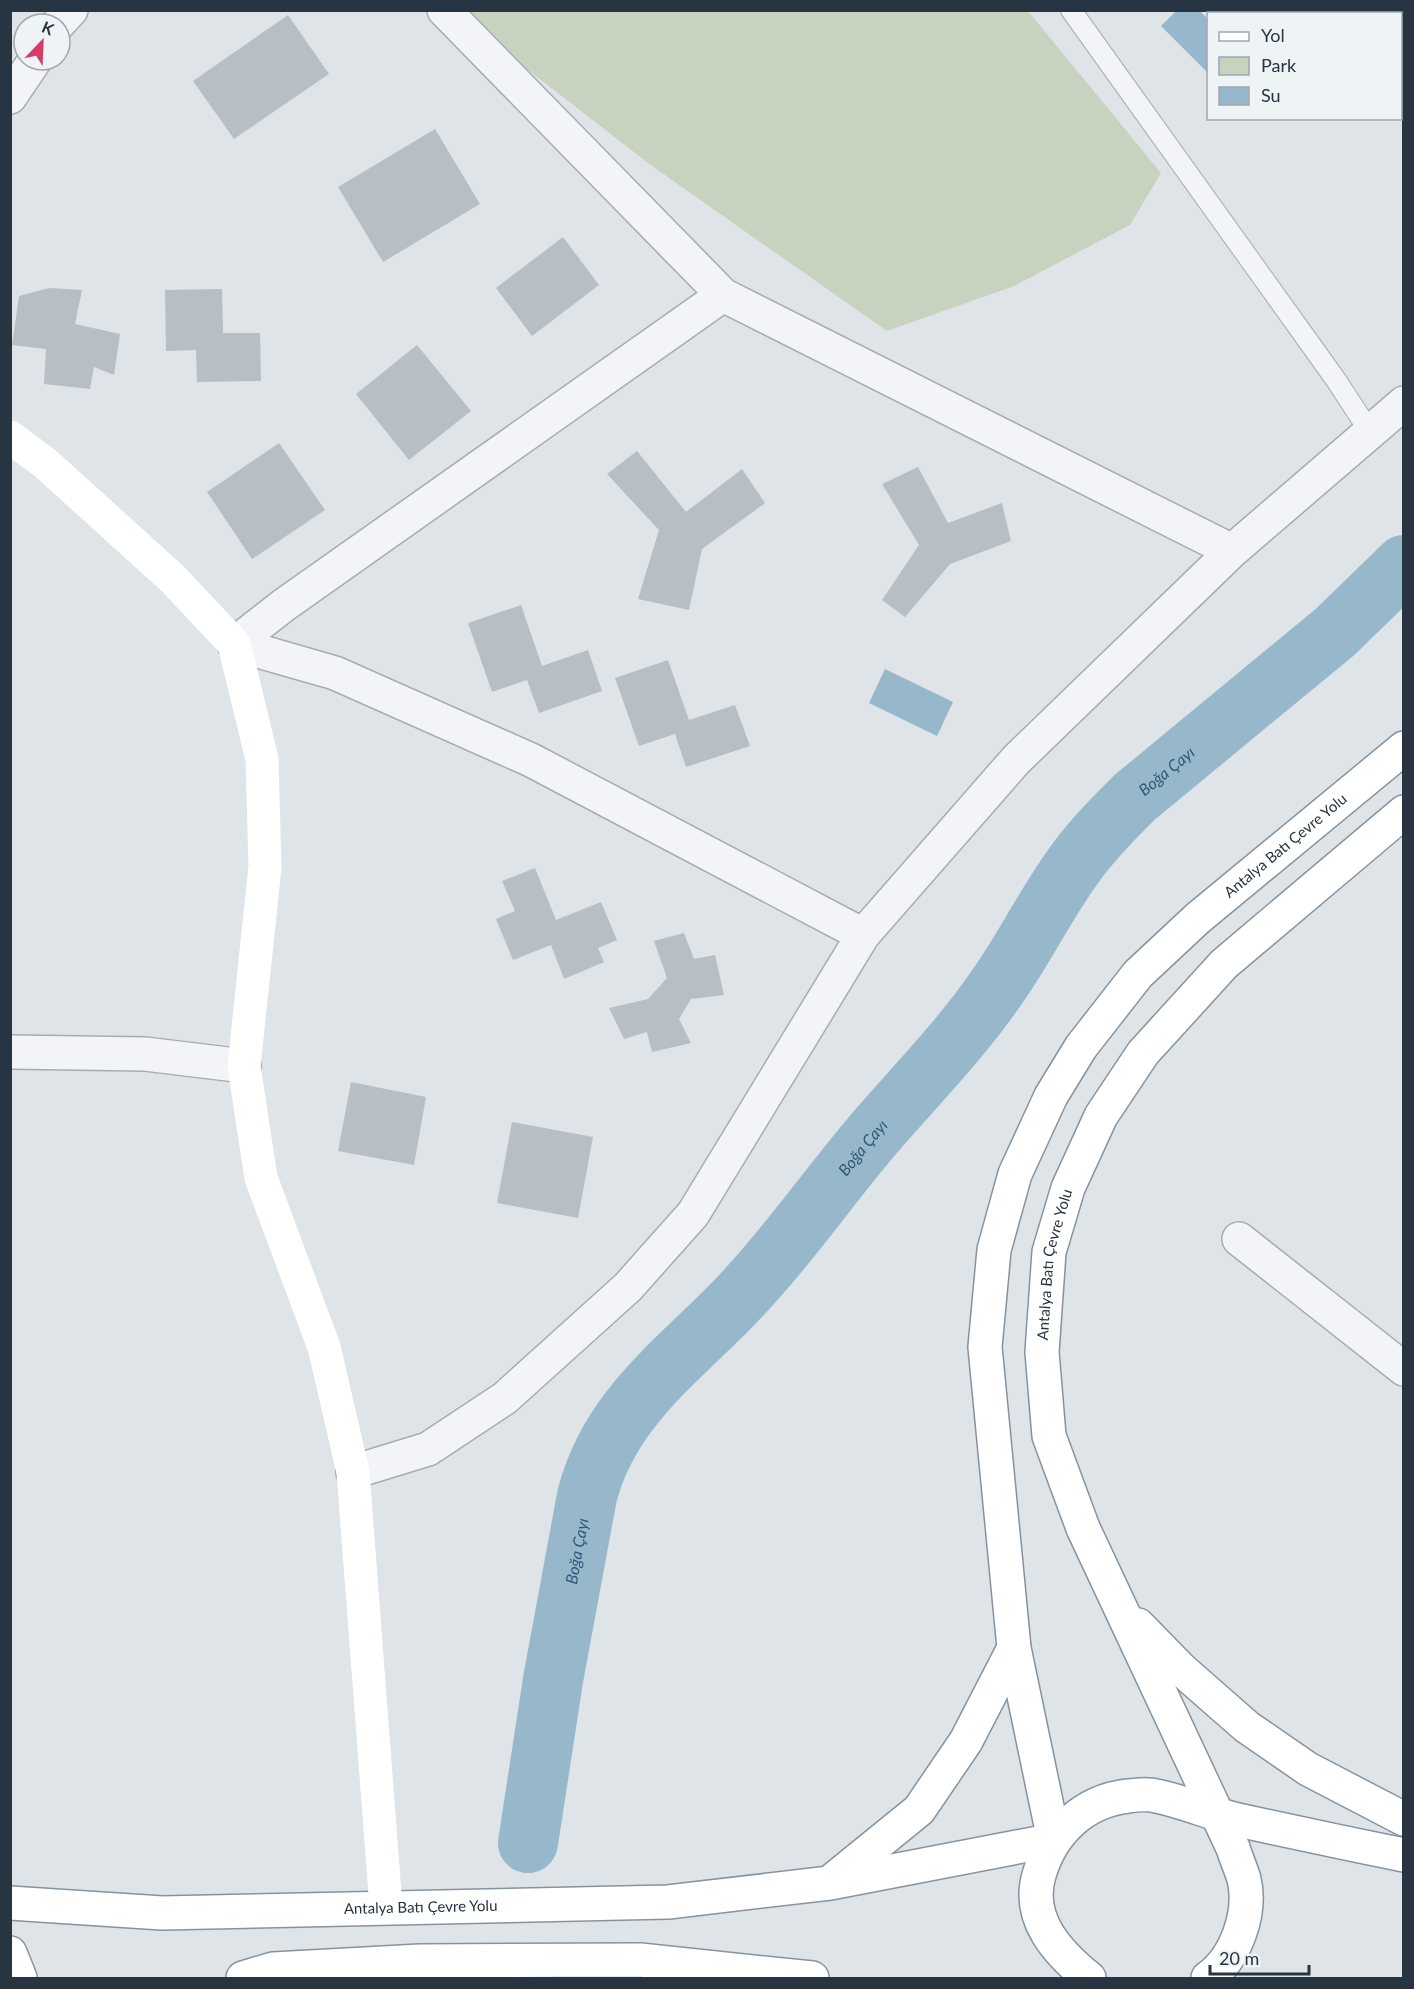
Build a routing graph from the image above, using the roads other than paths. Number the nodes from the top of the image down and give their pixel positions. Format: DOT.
graph roads {
  1 [pos="444,10"];
  2 [pos="1071,10"];
  3 [pos="27,72"];
  4 [pos="10,97"];
  5 [pos="723,295"];
  6 [pos="1404,403"];
  7 [pos="1370,432"];
  8 [pos="10,437"];
  9 [pos="1232,551"];
  10 [pos="234,644"];
  11 [pos="1404,748"];
  12 [pos="1404,812"];
  13 [pos="863,935"];
  14 [pos="10,1052"];
  15 [pos="244,1066"];
  16 [pos="1239,1239"];
  17 [pos="1404,1369"];
  18 [pos="352,1472"];
  19 [pos="1120,1606"];
  20 [pos="1014,1648"];
  21 [pos="1217,1815"];
  22 [pos="1404,1819"];
  23 [pos="1054,1840"];
  24 [pos="1404,1855"];
  25 [pos="830,1882"];
  26 [pos="10,1904"];
  27 [pos="386,1907"];
  28 [pos="10,1953"];
  29 [pos="258,1974"];
  30 [pos="20,1978"];
  31 [pos="812,1978"];
  32 [pos="1089,1978"];
  33 [pos="1208,1978"];
  1 -- 5 [label="street"];
  2 -- 7 [label="lane"];
  3 -- 4 [label="street"];
  5 -- 9 [label="street"];
  5 -- 10 [label="street"];
  6 -- 7 [label="street"];
  7 -- 9 [label="street"];
  8 -- 10 [label="main road"];
  9 -- 13 [label="street"];
  10 -- 13 [label="street"];
  10 -- 15 [label="main road"];
  11 -- 20 [label="main road, Antalya Batı Çevre Yolu"];
  12 -- 19 [label="main road, Antalya Batı Çevre Yolu"];
  13 -- 18 [label="street"];
  14 -- 15 [label="street"];
  15 -- 18 [label="main road"];
  16 -- 17 [label="street"];
  18 -- 27 [label="main road"];
  19 -- 21 [label="main road, Antalya Batı Çevre Yolu"];
  19 -- 22 [label="main road"];
  20 -- 23 [label="main road, Antalya Batı Çevre Yolu"];
  20 -- 25 [label="main road"];
  21 -- 23 [label="main road"];
  21 -- 24 [label="main road"];
  21 -- 33 [label="main road, Antalya Batı Çevre Yolu"];
  23 -- 25 [label="main road, Antalya Batı Çevre Yolu"];
  23 -- 32 [label="main road"];
  25 -- 27 [label="main road, Antalya Batı Çevre Yolu"];
  26 -- 27 [label="main road, Antalya Batı Çevre Yolu"];
  28 -- 30 [label="main road"];
  29 -- 31 [label="main road"];
}
